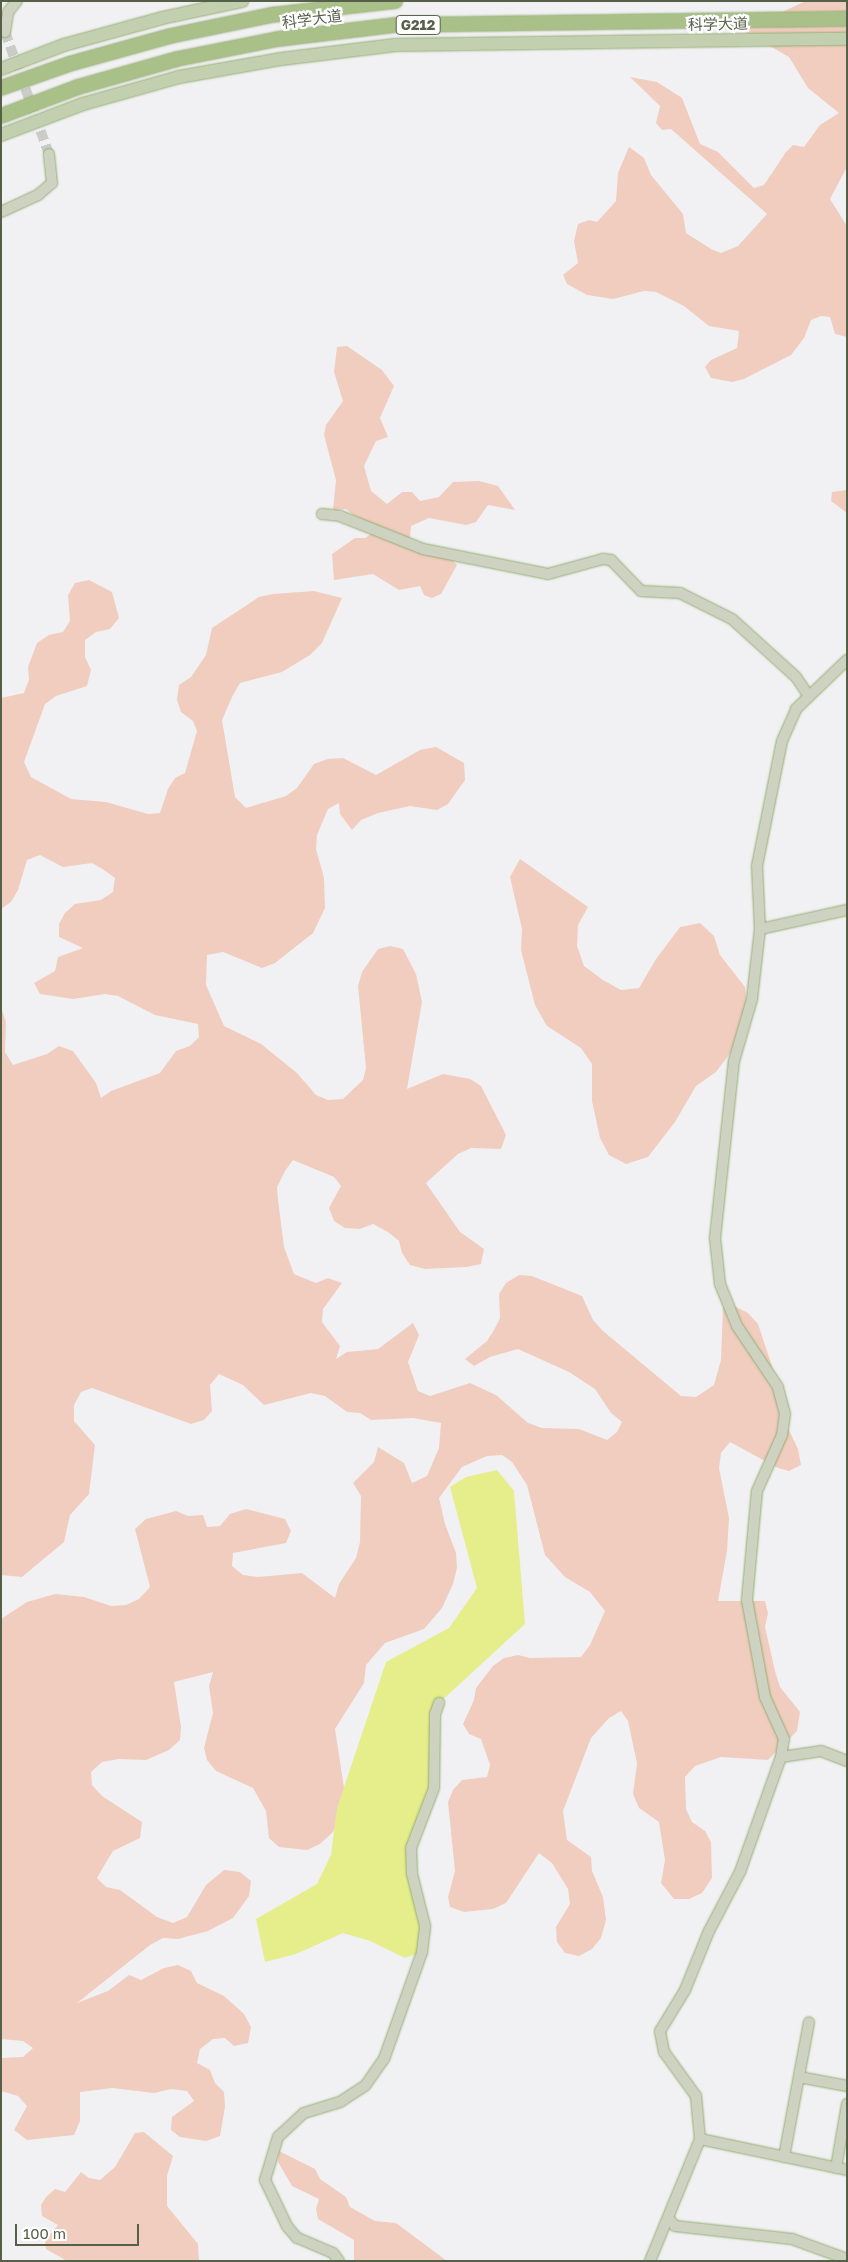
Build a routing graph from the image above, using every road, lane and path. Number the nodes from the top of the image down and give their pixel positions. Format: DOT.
graph roads {
  1 [pos="18,1"];
  2 [pos="242,1"];
  3 [pos="395,1"];
  4 [pos="847,18"];
  5 [pos="5,32"];
  6 [pos="847,39"];
  7 [pos="1,68"];
  8 [pos="1,88"];
  9 [pos="1,116"];
  10 [pos="1,135"];
  11 [pos="49,154"];
  12 [pos="1,212"];
  13 [pos="322,514"];
  14 [pos="847,660"];
  15 [pos="808,695"];
  16 [pos="847,910"];
  17 [pos="760,929"];
  18 [pos="439,1703"];
  19 [pos="781,1757"];
  20 [pos="847,1761"];
  21 [pos="809,2022"];
  22 [pos="799,2077"];
  23 [pos="847,2086"];
  24 [pos="847,2104"];
  25 [pos="700,2139"];
  26 [pos="784,2157"];
  27 [pos="841,2169"];
  28 [pos="669,2219"];
  29 [pos="847,2259"];
  30 [pos="339,2261"];
  31 [pos="650,2261"];
  1 -- 5 [label="street"];
  2 -- 7 [label="main road"];
  3 -- 8 [label="highway, 科学大道 / G212"];
  4 -- 9 [label="highway, 科学大道 / G212"];
  6 -- 10 [label="main road, 科学大道"];
  11 -- 12 [label="street"];
  13 -- 15 [label="street"];
  14 -- 15 [label="street"];
  15 -- 17 [label="street"];
  16 -- 17 [label="street"];
  17 -- 19 [label="street"];
  18 -- 30 [label="street"];
  19 -- 20 [label="street"];
  19 -- 25 [label="street"];
  21 -- 22 [label="street"];
  22 -- 23 [label="street"];
  22 -- 26 [label="street"];
  24 -- 27 [label="street"];
  25 -- 26 [label="street"];
  25 -- 28 [label="street"];
  26 -- 27 [label="street"];
  28 -- 29 [label="street"];
  28 -- 31 [label="street"];
}
